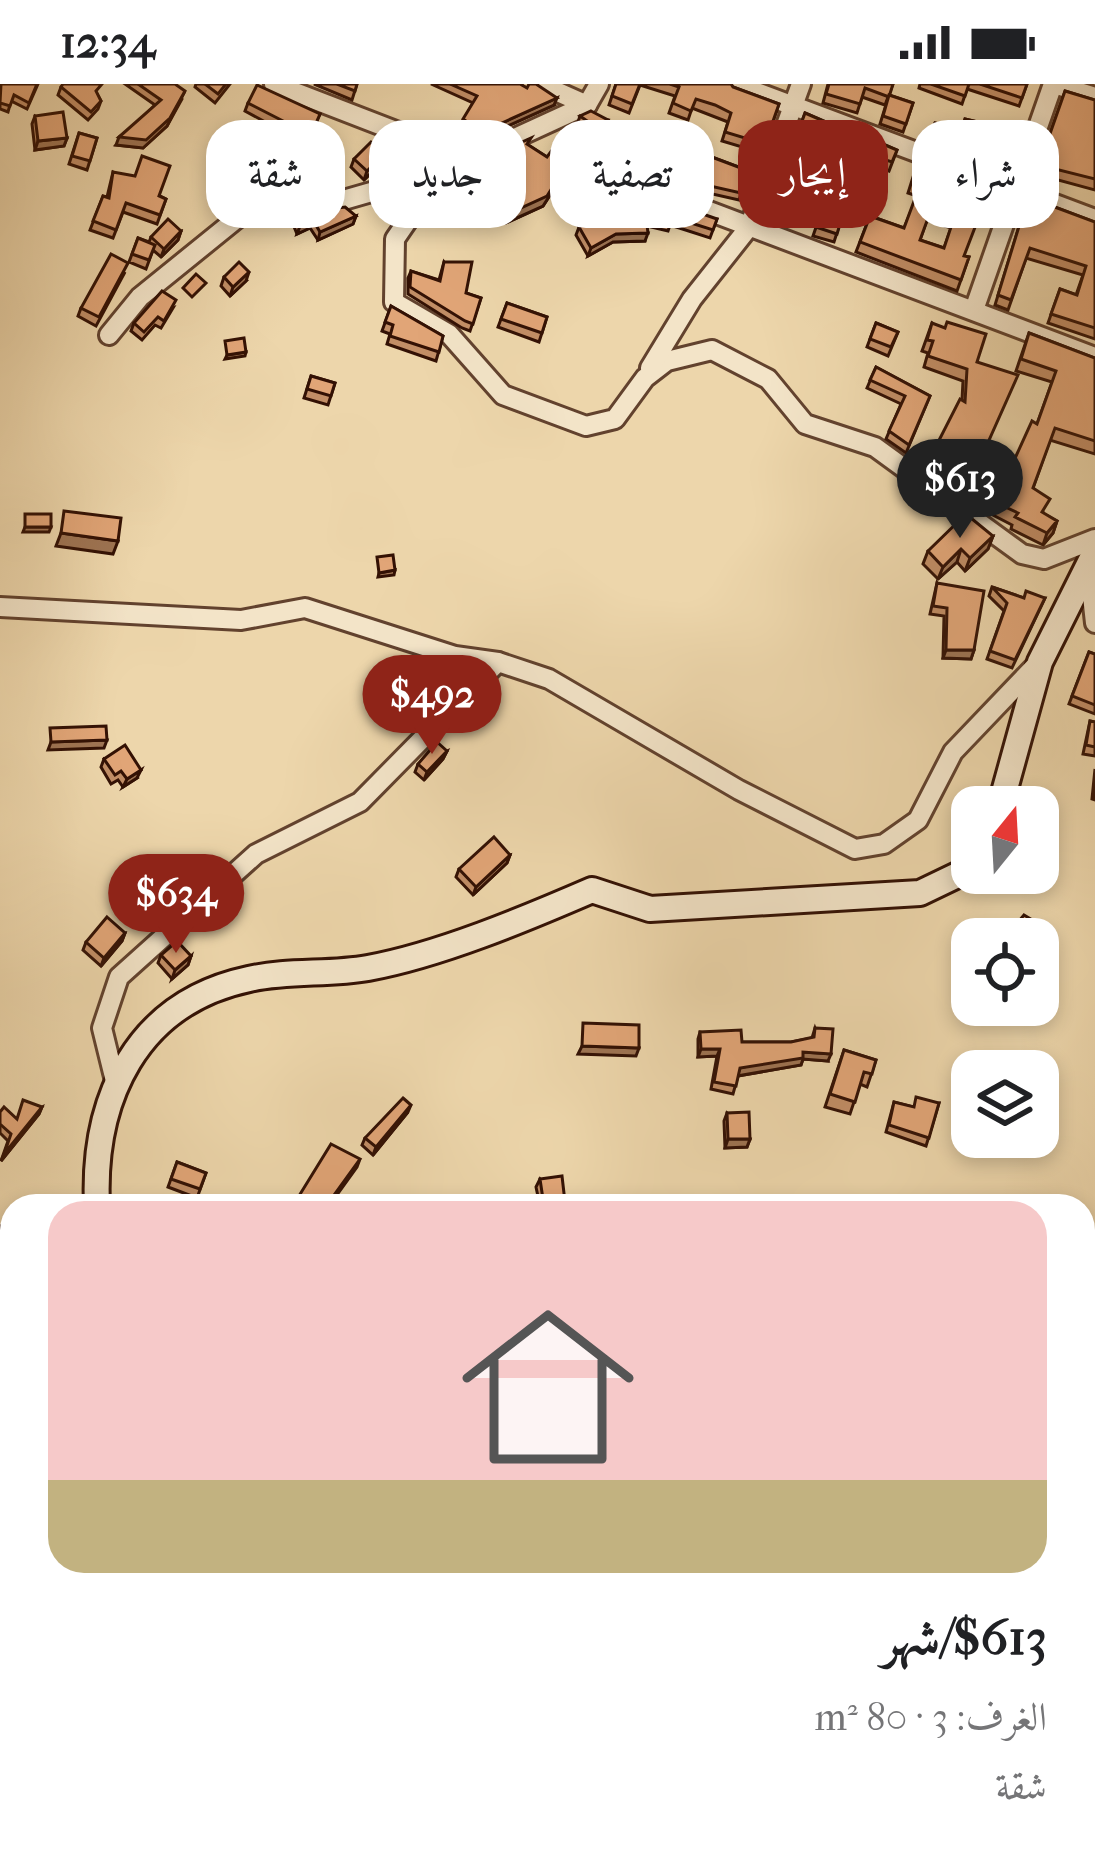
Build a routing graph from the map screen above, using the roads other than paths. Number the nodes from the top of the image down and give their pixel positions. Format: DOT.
graph roads {
  1 [pos="274,84"];
  2 [pos="540,84"];
  3 [pos="599,84"];
  4 [pos="735,84"];
  5 [pos="800,84"];
  6 [pos="1053,84"];
  7 [pos="1095,97"];
  8 [pos="587,105"];
  9 [pos="793,105"];
  10 [pos="788,120"];
  11 [pos="1042,120"];
  12 [pos="369,121"];
  13 [pos="526,133"];
  14 [pos="912,152"];
  15 [pos="369,193"];
  16 [pos="1059,207"];
  17 [pos="1095,219"];
  18 [pos="402,228"];
  19 [pos="748,228"];
  20 [pos="752,228"];
  21 [pos="1005,228"];
  22 [pos="974,310"];
  23 [pos="109,335"];
  24 [pos="1095,357"];
  25 [pos="645,378"];
  26 [pos="1093,552"];
  27 [pos="0,607"];
  28 [pos="1095,623"];
  29 [pos="498,662"];
  30 [pos="1040,662"];
  31 [pos="1006,786"];
  32 [pos="951,878"];
  33 [pos="116,1084"];
  34 [pos="96,1194"];
  1 -- 12 [label="street"];
  2 -- 8 [label="street"];
  3 -- 8 [label="street"];
  4 -- 9 [label="street"];
  5 -- 9 [label="street"];
  6 -- 7 [label="street"];
  6 -- 11 [label="street"];
  8 -- 13 [label="street"];
  9 -- 10 [label="street"];
  9 -- 14 [label="street"];
  15 -- 23 [label="street"];
  16 -- 17 [label="street"];
  18 -- 25 [label="street"];
  19 -- 25 [label="street"];
  20 -- 22 [label="street"];
  21 -- 22 [label="street"];
  22 -- 24 [label="street"];
  25 -- 26 [label="street"];
  26 -- 28 [label="street"];
  26 -- 30 [label="main road"];
  27 -- 29 [label="street"];
  29 -- 30 [label="street"];
  29 -- 33 [label="street"];
  30 -- 31 [label="main road"];
  32 -- 33 [label="main road"];
  33 -- 34 [label="main road"];
}
